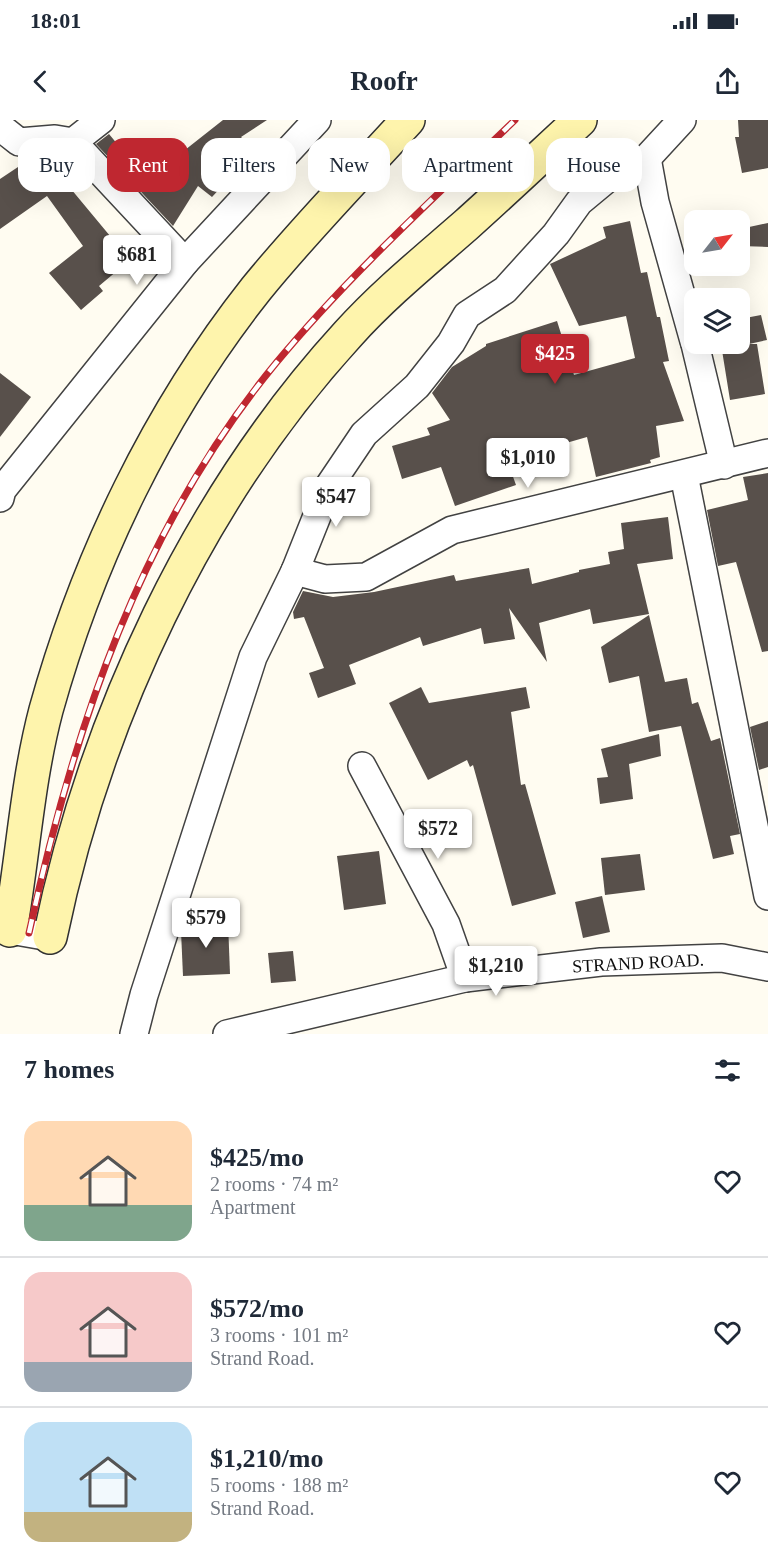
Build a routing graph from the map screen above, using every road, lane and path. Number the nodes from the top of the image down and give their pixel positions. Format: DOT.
graph roads {
  1 [pos="101,120"];
  2 [pos="317,120"];
  3 [pos="408,120"];
  4 [pos="580,120"];
  5 [pos="682,120"];
  6 [pos="2,132"];
  7 [pos="78,138"];
  8 [pos="18,141"];
  9 [pos="647,158"];
  10 [pos="95,166"];
  11 [pos="184,262"];
  12 [pos="684,304"];
  13 [pos="698,354"];
  14 [pos="768,453"];
  15 [pos="724,465"];
  16 [pos="684,475"];
  17 [pos="1,492"];
  18 [pos="295,571"];
  19 [pos="362,766"];
  20 [pos="768,896"];
  21 [pos="10,930"];
  22 [pos="50,937"];
  23 [pos="768,967"];
  24 [pos="465,978"];
  25 [pos="134,1034"];
  26 [pos="227,1034"];
  1 -- 7 [label="street"];
  2 -- 11 [label="street"];
  3 -- 21 [label="main road"];
  4 -- 22 [label="main road"];
  5 -- 9 [label="street"];
  6 -- 8 [label="street"];
  9 -- 12 [label="street"];
  9 -- 18 [label="street"];
  10 -- 11 [label="street"];
  11 -- 17 [label="street"];
  13 -- 15 [label="street"];
  14 -- 15 [label="street"];
  15 -- 16 [label="street"];
  16 -- 18 [label="street"];
  16 -- 20 [label="street"];
  18 -- 25 [label="street"];
  19 -- 24 [label="street"];
  21 -- 22 [label="street"];
  23 -- 24 [label="street, STRAND ROAD."];
  24 -- 26 [label="street, STRAND ROAD."];
}
